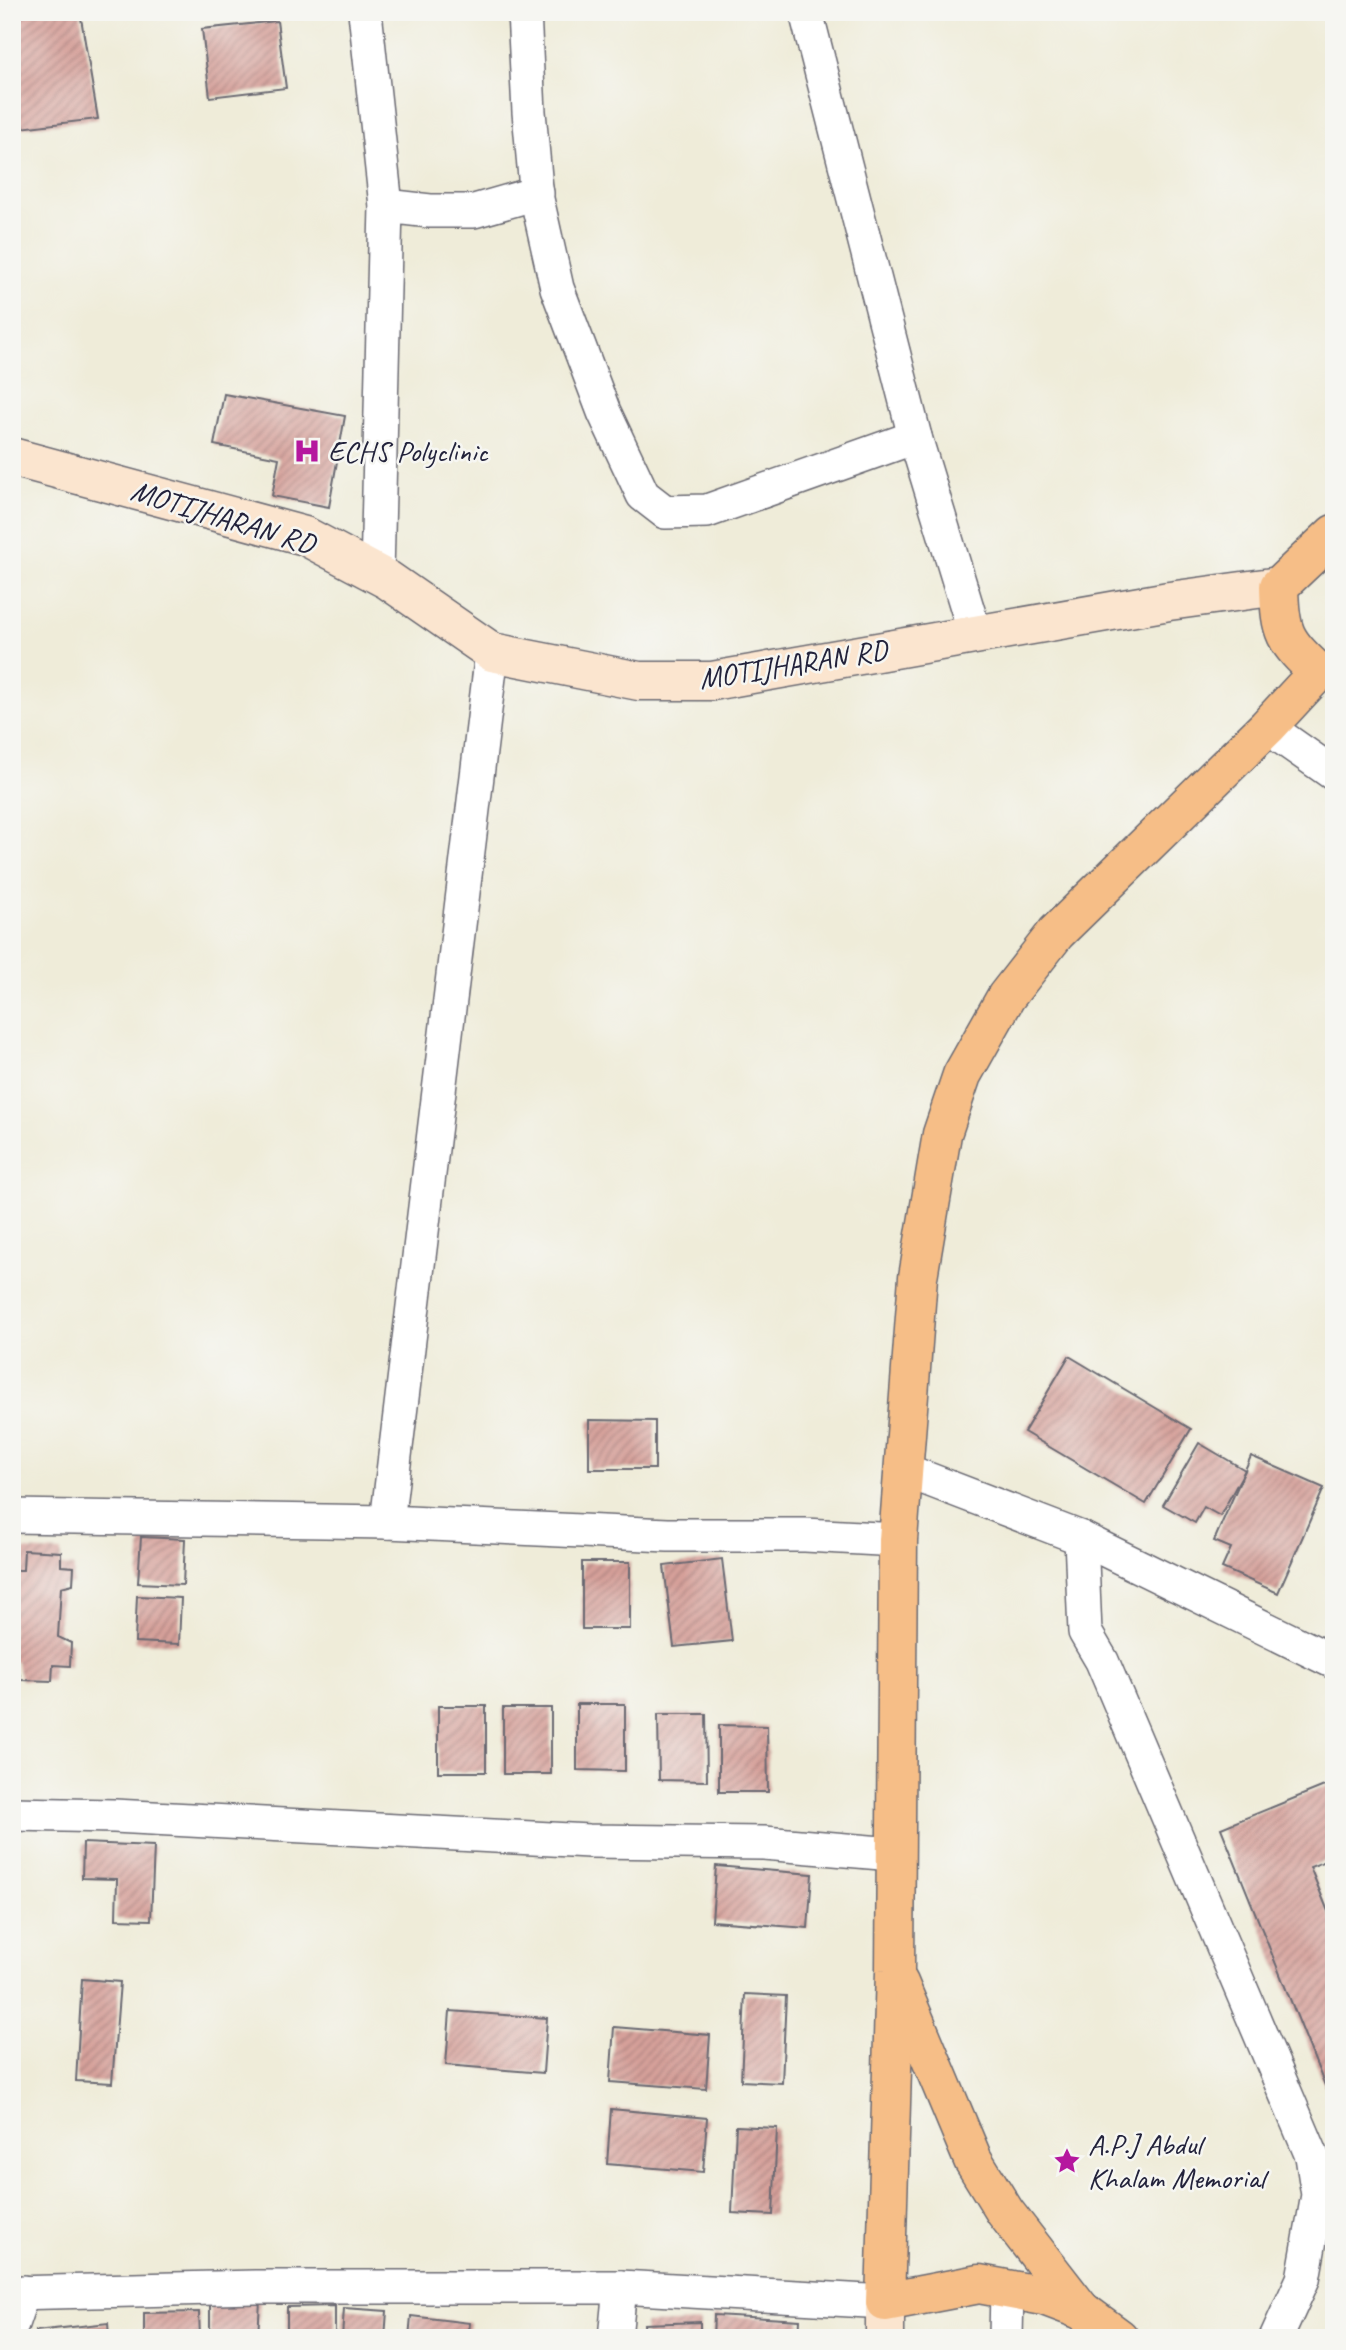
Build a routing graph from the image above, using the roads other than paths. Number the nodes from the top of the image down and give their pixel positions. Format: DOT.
graph roads {
  1 [pos="365,12"];
  2 [pos="524,12"];
  3 [pos="806,12"];
  4 [pos="537,193"];
  5 [pos="386,206"];
  6 [pos="915,438"];
  7 [pos="12,457"];
  8 [pos="1334,534"];
  9 [pos="377,574"];
  10 [pos="1279,586"];
  11 [pos="975,634"];
  12 [pos="492,652"];
  13 [pos="1326,672"];
  14 [pos="1267,727"];
  15 [pos="1334,774"];
  16 [pos="904,1470"];
  17 [pos="12,1516"];
  18 [pos="387,1522"];
  19 [pos="1081,1538"];
  20 [pos="898,1540"];
  21 [pos="1334,1662"];
  22 [pos="12,1814"];
  23 [pos="893,1854"];
  24 [pos="895,1971"];
  25 [pos="1326,2193"];
  26 [pos="620,2287"];
  27 [pos="1007,2289"];
  28 [pos="18,2293"];
  29 [pos="1081,2310"];
  30 [pos="885,2320"];
  31 [pos="12,2324"];
  32 [pos="615,2338"];
  33 [pos="1006,2338"];
  34 [pos="1119,2338"];
  35 [pos="1276,2338"];
  1 -- 5 [label="street"];
  2 -- 4 [label="street"];
  3 -- 6 [label="street"];
  4 -- 5 [label="street"];
  4 -- 6 [label="street"];
  5 -- 9 [label="street"];
  6 -- 11 [label="street"];
  7 -- 9 [label="main road, MOTIJHARAN RD"];
  8 -- 10 [label="main road"];
  9 -- 12 [label="main road, MOTIJHARAN RD"];
  10 -- 11 [label="main road, MOTIJHARAN RD"];
  10 -- 13 [label="main road"];
  11 -- 12 [label="main road, MOTIJHARAN RD"];
  12 -- 18 [label="street"];
  13 -- 14 [label="main road"];
  14 -- 15 [label="street"];
  14 -- 16 [label="main road"];
  16 -- 19 [label="street"];
  16 -- 20 [label="main road"];
  17 -- 18 [label="street"];
  18 -- 20 [label="street"];
  19 -- 21 [label="street"];
  19 -- 25 [label="street"];
  20 -- 23 [label="main road"];
  22 -- 23 [label="street"];
  23 -- 24 [label="main road"];
  24 -- 29 [label="main road"];
  24 -- 30 [label="main road"];
  25 -- 35 [label="street"];
  26 -- 28 [label="street"];
  26 -- 30 [label="street"];
  26 -- 32 [label="street"];
  27 -- 29 [label="main road"];
  27 -- 30 [label="main road"];
  27 -- 33 [label="street"];
  28 -- 31 [label="street"];
  29 -- 34 [label="main road"];
}
